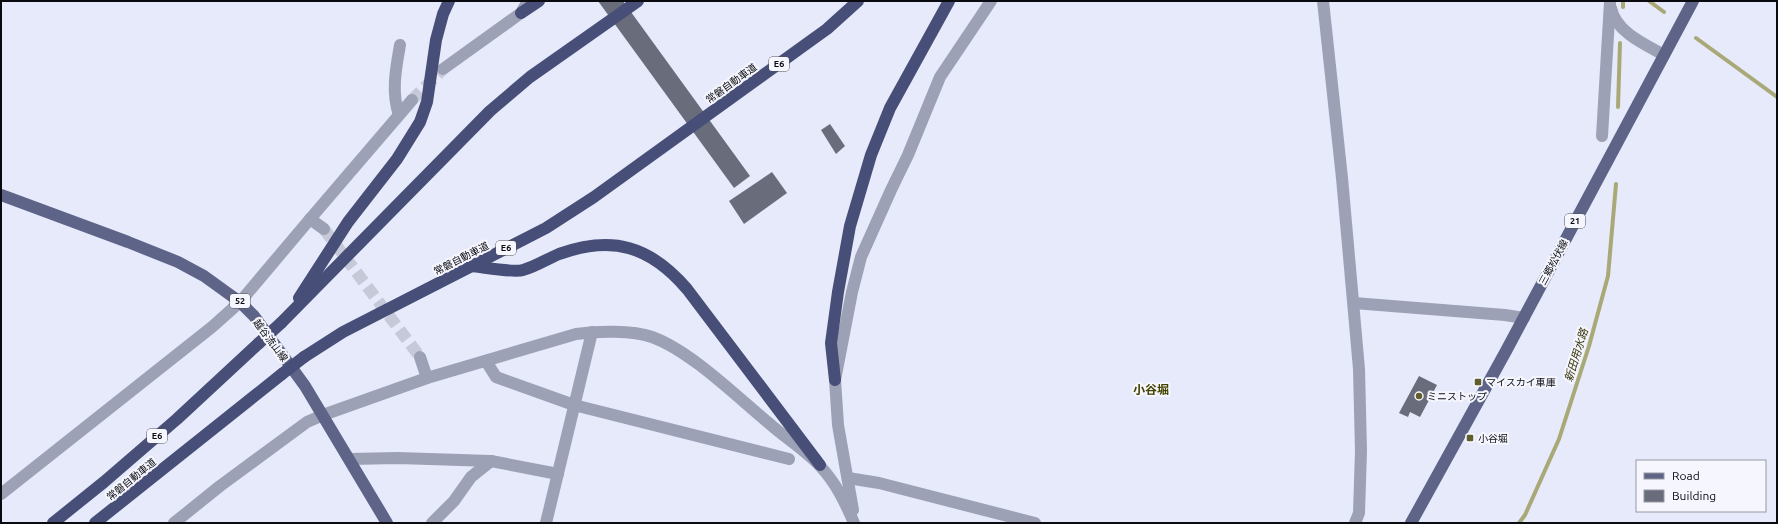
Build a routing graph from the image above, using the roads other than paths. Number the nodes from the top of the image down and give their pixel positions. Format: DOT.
graph roads {
  1 [pos="449,1"];
  2 [pos="528,1"];
  3 [pos="539,1"];
  4 [pos="638,1"];
  5 [pos="858,1"];
  6 [pos="949,1"];
  7 [pos="991,1"];
  8 [pos="1323,1"];
  9 [pos="1610,1"];
  10 [pos="1693,1"];
  11 [pos="521,14"];
  12 [pos="400,45"];
  13 [pos="1664,55"];
  14 [pos="444,69"];
  15 [pos="412,100"];
  16 [pos="399,115"];
  17 [pos="1602,136"];
  18 [pos="1,195"];
  19 [pos="310,219"];
  20 [pos="324,229"];
  21 [pos="471,266"];
  22 [pos="240,302"];
  23 [pos="1354,303"];
  24 [pos="1524,318"];
  25 [pos="283,320"];
  26 [pos="592,332"];
  27 [pos="420,357"];
  28 [pos="486,361"];
  29 [pos="427,378"];
  30 [pos="835,380"];
  31 [pos="574,405"];
  32 [pos="323,415"];
  33 [pos="349,459"];
  34 [pos="789,459"];
  35 [pos="491,461"];
  36 [pos="820,466"];
  37 [pos="558,474"];
  38 [pos="848,478"];
  39 [pos="1,494"];
  40 [pos="53,523"];
  41 [pos="95,523"];
  42 [pos="174,523"];
  43 [pos="387,523"];
  44 [pos="432,523"];
  45 [pos="546,523"];
  46 [pos="855,523"];
  47 [pos="1035,523"];
  48 [pos="1355,523"];
  49 [pos="1411,523"];
  1 -- 25 [label="highway"];
  2 -- 11 [label="street"];
  3 -- 11 [label="highway"];
  4 -- 25 [label="highway, 常磐自動車道 / E6"];
  5 -- 21 [label="highway, 常磐自動車道 / E6"];
  6 -- 30 [label="highway"];
  7 -- 30 [label="street"];
  8 -- 23 [label="street"];
  9 -- 13 [label="street"];
  9 -- 17 [label="street"];
  10 -- 13 [label="main road, 三郷松伏線 / 21"];
  11 -- 14 [label="street"];
  12 -- 16 [label="street"];
  13 -- 24 [label="main road, 三郷松伏線 / 21"];
  15 -- 16 [label="street"];
  16 -- 19 [label="street"];
  18 -- 22 [label="main road, 越谷流山線 / 52"];
  19 -- 20 [label="street"];
  19 -- 22 [label="street"];
  21 -- 36 [label="highway"];
  21 -- 41 [label="highway, 常磐自動車道 / E6, bridge"];
  22 -- 32 [label="main road, 越谷流山線 / 52"];
  22 -- 39 [label="street"];
  23 -- 24 [label="street"];
  23 -- 48 [label="street"];
  24 -- 49 [label="main road, 三郷松伏線 / 21"];
  25 -- 40 [label="highway, 常磐自動車道 / E6, bridge"];
  26 -- 28 [label="street"];
  26 -- 31 [label="street"];
  26 -- 36 [label="street"];
  27 -- 29 [label="street"];
  28 -- 29 [label="street"];
  28 -- 31 [label="street"];
  29 -- 32 [label="street"];
  30 -- 38 [label="street"];
  31 -- 34 [label="street"];
  31 -- 37 [label="street"];
  32 -- 33 [label="main road, 越谷流山線 / 52"];
  32 -- 42 [label="street"];
  33 -- 35 [label="street"];
  33 -- 43 [label="main road, 越谷流山線 / 52"];
  35 -- 37 [label="street"];
  35 -- 44 [label="street"];
  36 -- 46 [label="street"];
  37 -- 45 [label="street"];
  38 -- 46 [label="street"];
  38 -- 47 [label="street"];
}
